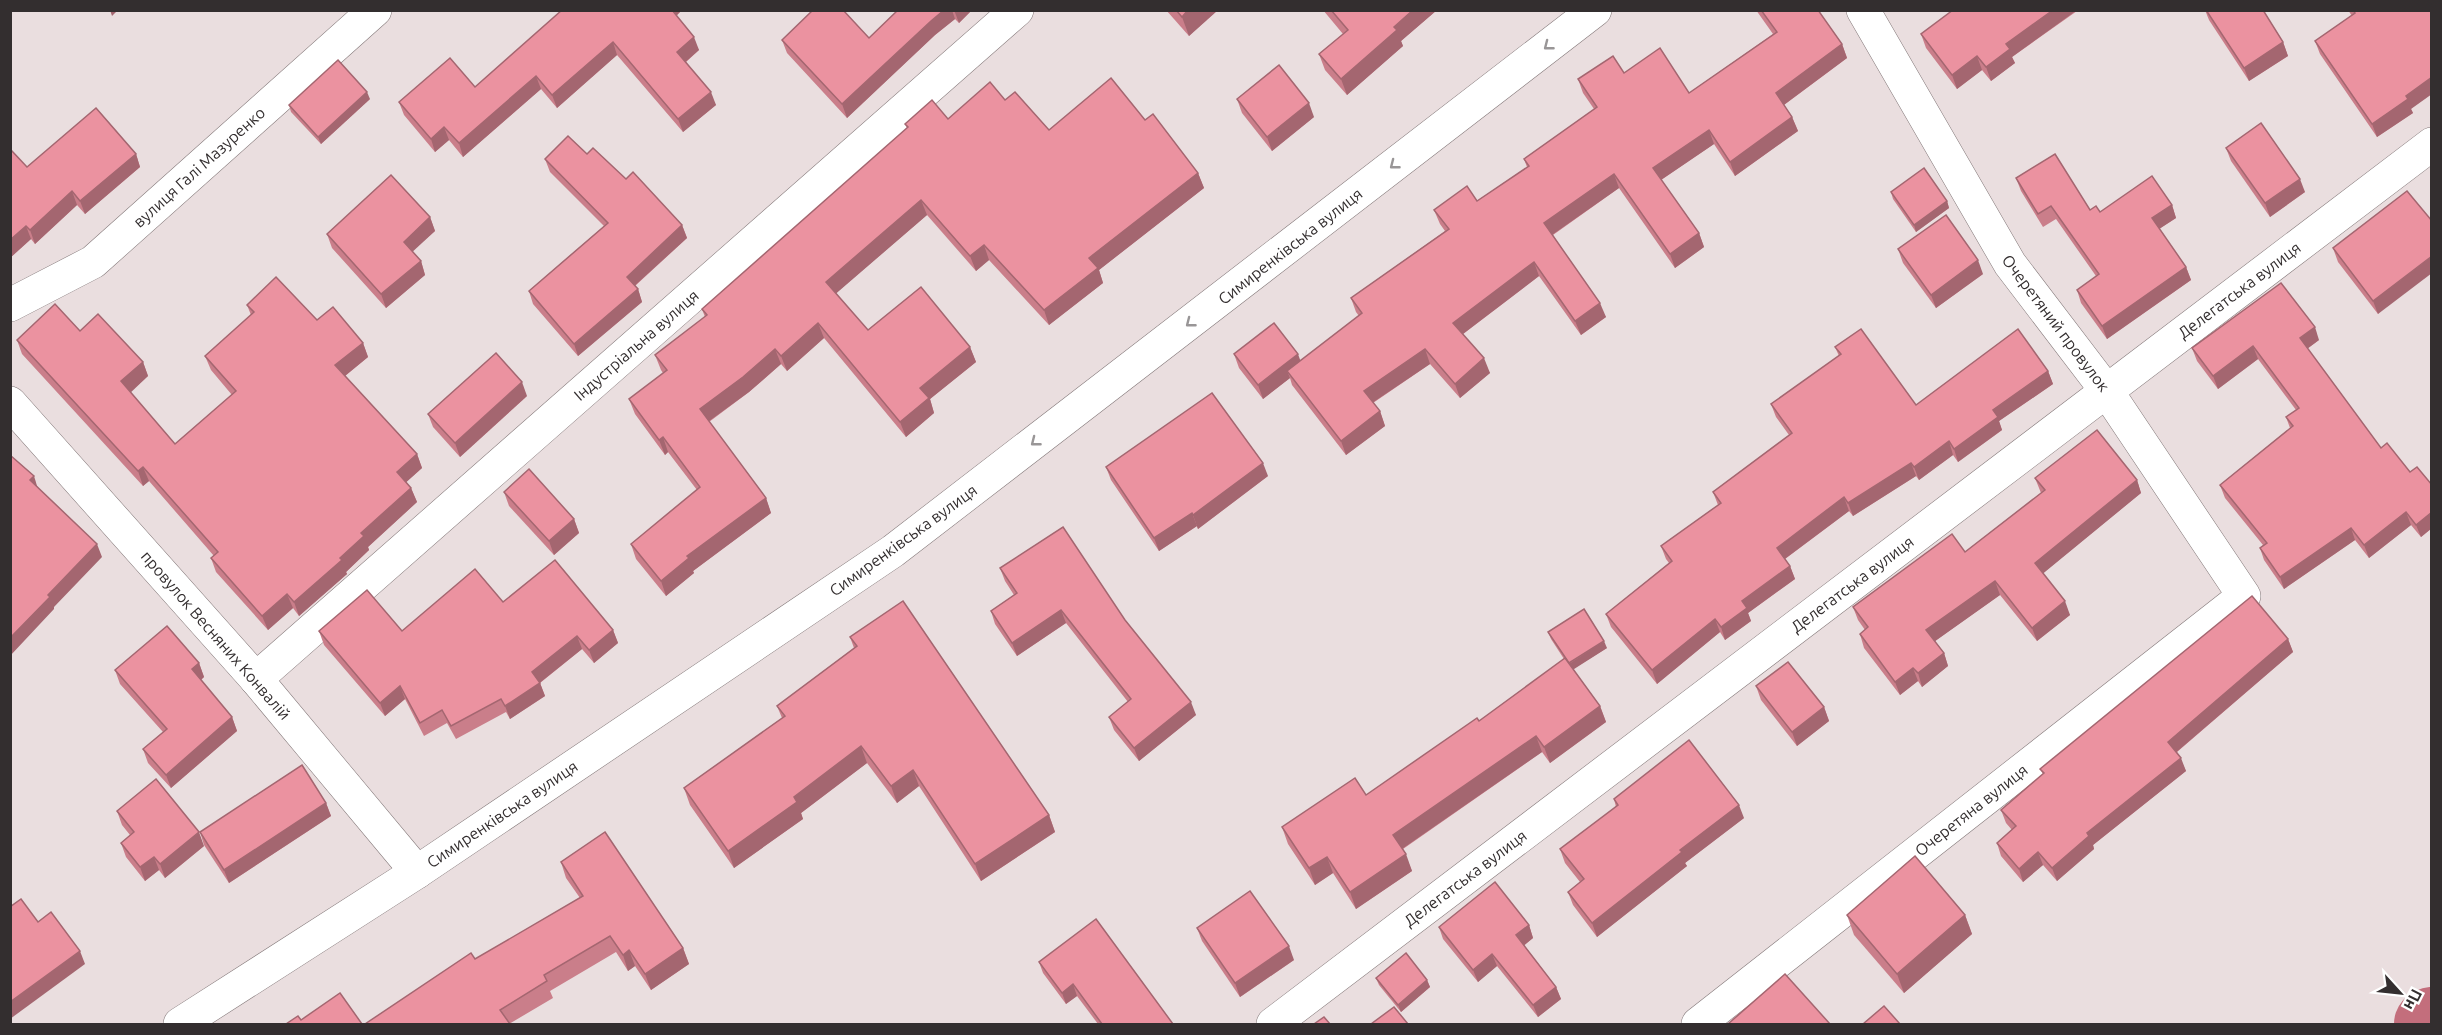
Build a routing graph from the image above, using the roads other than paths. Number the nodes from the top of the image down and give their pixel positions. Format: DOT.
graph roads {
  1 [pos="375,10"];
  2 [pos="1017,10"];
  3 [pos="1595,10"];
  4 [pos="1863,10"];
  5 [pos="2432,144"];
  6 [pos="10,305"];
  7 [pos="2106,390"];
  8 [pos="10,403"];
  9 [pos="2244,596"];
  10 [pos="256,679"];
  11 [pos="417,872"];
  12 [pos="180,1024"];
  13 [pos="1273,1024"];
  14 [pos="1698,1024"];
  1 -- 6 [label="street, вулиця Галі Мазуренко"];
  2 -- 10 [label="street, Індустріальна вулиця"];
  3 -- 11 [label="street, Симиренківська вулиця, one-way"];
  4 -- 7 [label="street, Очеретяний провулок"];
  5 -- 7 [label="street, Делегатська вулиця"];
  7 -- 9 [label="street, Очеретяний провулок"];
  7 -- 13 [label="street, Делегатська вулиця"];
  8 -- 10 [label="street, провулок Весняних Конвалій"];
  9 -- 14 [label="street, Очеретяна вулиця"];
  10 -- 11 [label="street, провулок Весняних Конвалій"];
  11 -- 12 [label="street, Симиренківська вулиця"];
}
